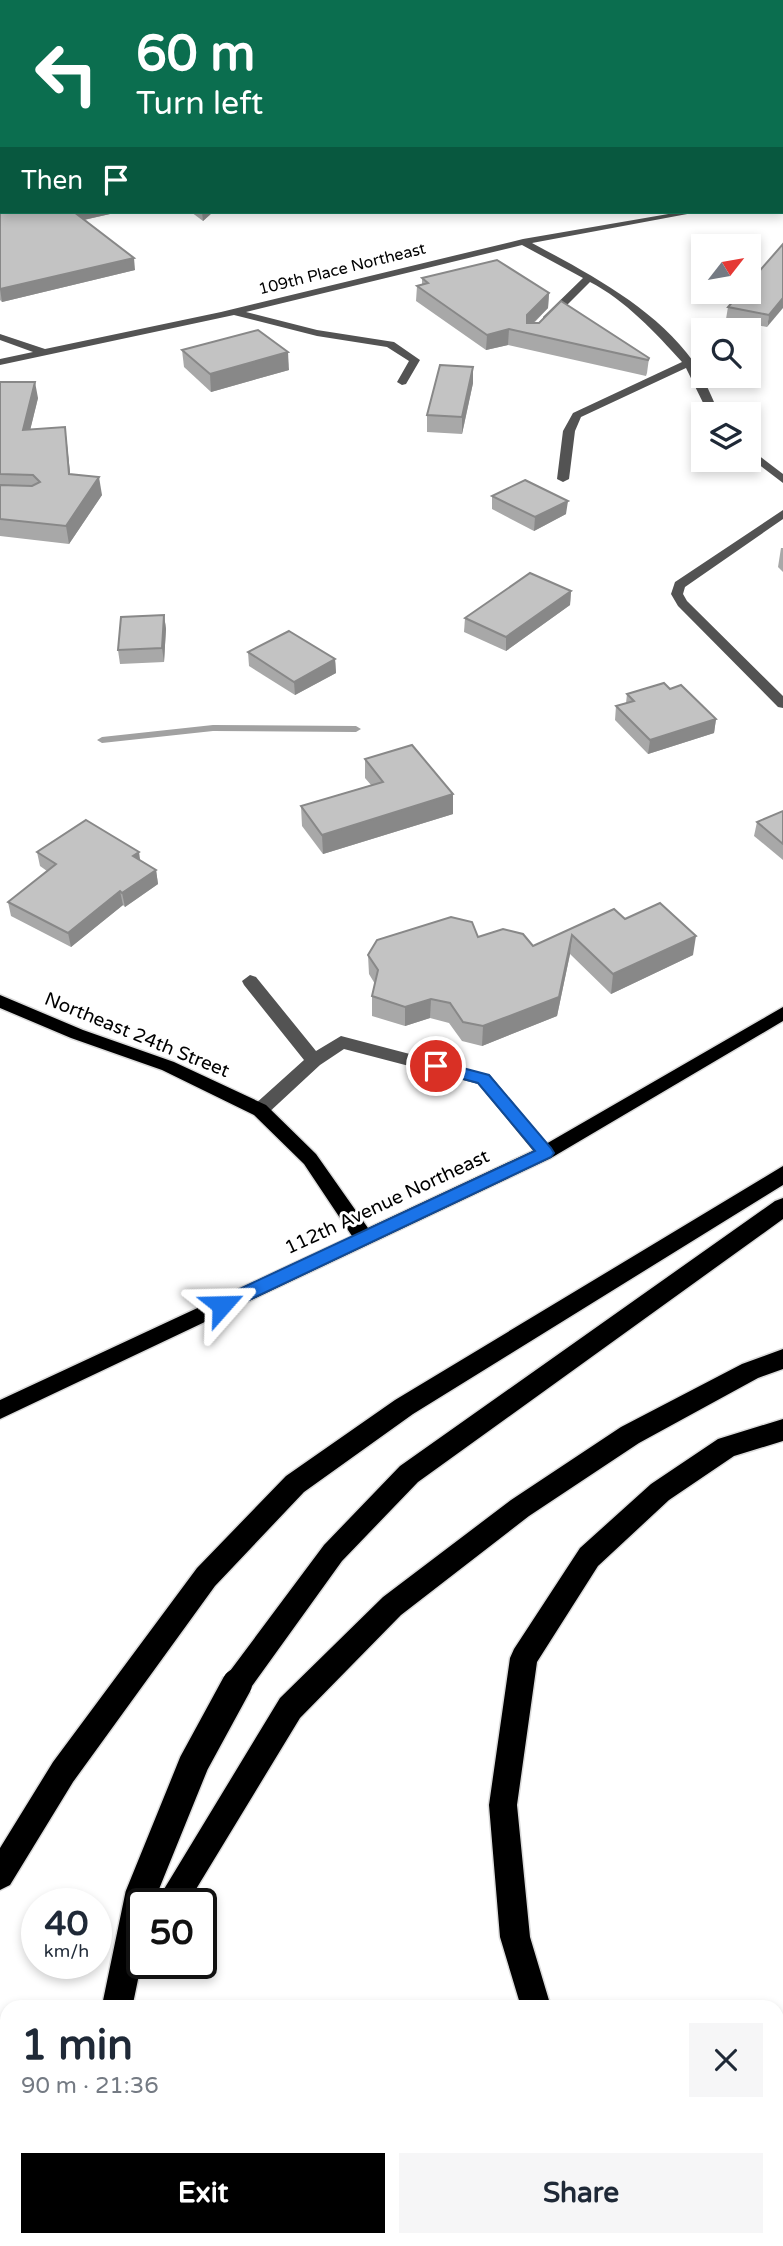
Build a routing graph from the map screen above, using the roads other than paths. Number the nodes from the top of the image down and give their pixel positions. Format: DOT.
graph roads {
  1 [pos="683,214"];
  2 [pos="523,242"];
  3 [pos="589,278"];
  4 [pos="232,312"];
  5 [pos="541,325"];
  6 [pos="0,337"];
  7 [pos="44,352"];
  8 [pos="0,362"];
  9 [pos="689,363"];
  10 [pos="402,382"];
  11 [pos="708,402"];
  12 [pos="761,461"];
  13 [pos="564,479"];
  14 [pos="783,480"];
  15 [pos="783,514"];
  16 [pos="783,704"];
  17 [pos="250,981"];
  18 [pos="0,1001"];
  19 [pos="783,1013"];
  20 [pos="314,1061"];
  21 [pos="260,1110"];
  22 [pos="545,1153"];
  23 [pos="783,1174"];
  24 [pos="783,1207"];
  25 [pos="364,1238"];
  26 [pos="783,1359"];
  27 [pos="0,1410"];
  28 [pos="783,1430"];
  29 [pos="0,1875"];
  30 [pos="180,1888"];
  31 [pos="130,1979"];
  32 [pos="117,2000"];
  33 [pos="119,2000"];
  34 [pos="534,2000"];
  1 -- 2 [label="street, 109th Place Northeast"];
  2 -- 3 [label="street"];
  2 -- 4 [label="street, 109th Place Northeast"];
  3 -- 5 [label="street"];
  3 -- 9 [label="street"];
  4 -- 7 [label="street, 109th Place Northeast"];
  4 -- 10 [label="street"];
  6 -- 7 [label="street"];
  7 -- 8 [label="street, 109th Place Northeast"];
  9 -- 11 [label="street"];
  9 -- 13 [label="street"];
  12 -- 14 [label="street"];
  15 -- 16 [label="street"];
  17 -- 20 [label="street"];
  18 -- 21 [label="main road, Northeast 24th Street"];
  19 -- 22 [label="main road, 112th Avenue Northeast"];
  20 -- 21 [label="street"];
  20 -- 22 [label="street"];
  21 -- 25 [label="main road, Northeast 24th Street"];
  22 -- 25 [label="main road, 112th Avenue Northeast"];
  23 -- 29 [label="highway"];
  24 -- 32 [label="highway, bridge"];
  25 -- 27 [label="main road, 112th Avenue Northeast"];
  26 -- 30 [label="highway"];
  28 -- 34 [label="highway"];
  31 -- 33 [label="highway"];
}
